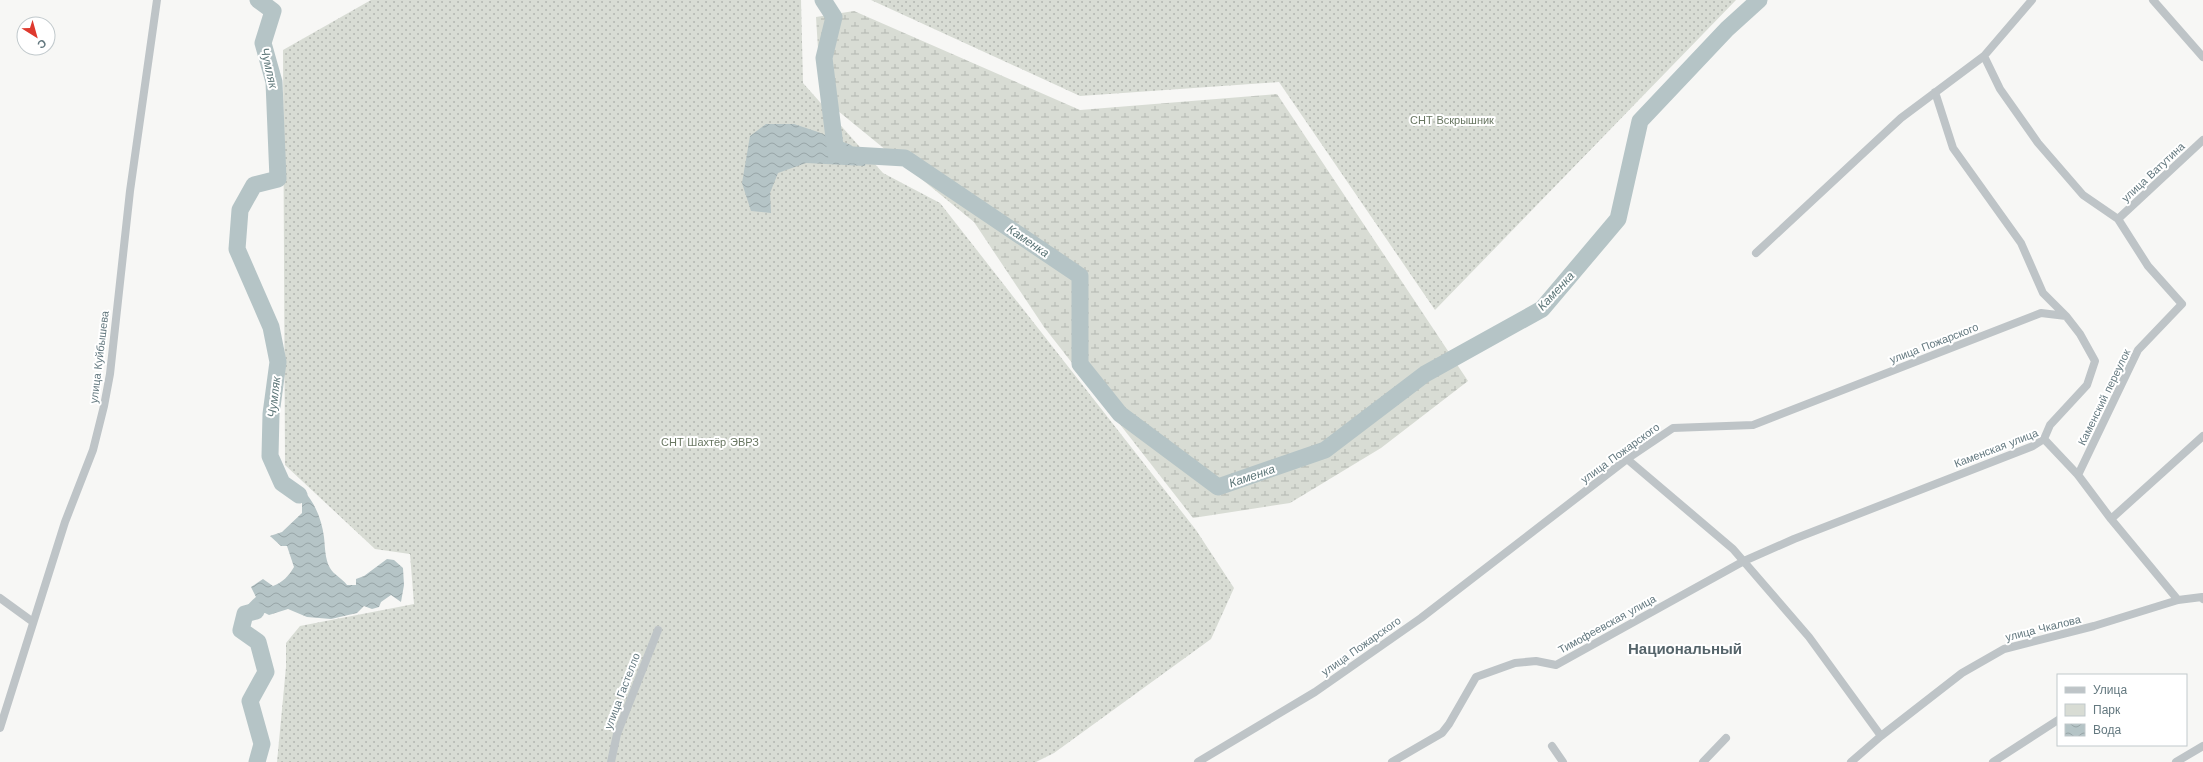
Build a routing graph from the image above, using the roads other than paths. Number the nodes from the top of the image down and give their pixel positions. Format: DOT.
graph roads {
  1 [pos="157,0"];
  2 [pos="2032,0"];
  3 [pos="2153,0"];
  4 [pos="1984,56"];
  5 [pos="2203,57"];
  6 [pos="1935,92"];
  7 [pos="2203,140"];
  8 [pos="2118,219"];
  9 [pos="1756,253"];
  10 [pos="2066,316"];
  11 [pos="2203,436"];
  12 [pos="2044,439"];
  13 [pos="1627,459"];
  14 [pos="2078,475"];
  15 [pos="2111,519"];
  16 [pos="1744,561"];
  17 [pos="0,598"];
  18 [pos="2202,598"];
  19 [pos="2178,600"];
  20 [pos="33,622"];
  21 [pos="658,630"];
  22 [pos="2057,721"];
  23 [pos="0,728"];
  24 [pos="1880,736"];
  25 [pos="1726,738"];
  26 [pos="1552,746"];
  27 [pos="2203,746"];
  28 [pos="611,762"];
  29 [pos="1198,762"];
  30 [pos="1392,762"];
  31 [pos="1563,762"];
  32 [pos="1702,762"];
  33 [pos="1851,762"];
  34 [pos="1993,762"];
  35 [pos="2176,762"];
  1 -- 20 [label="street, улица Куйбышева"];
  2 -- 4 [label="street"];
  3 -- 5 [label="street"];
  4 -- 6 [label="street"];
  4 -- 8 [label="street, Каменский переулок"];
  6 -- 9 [label="street"];
  6 -- 10 [label="street"];
  7 -- 8 [label="street, улица Ватутина"];
  8 -- 14 [label="street, Каменский переулок"];
  10 -- 12 [label="street"];
  10 -- 13 [label="street, улица Пожарского"];
  11 -- 15 [label="street"];
  12 -- 14 [label="street, Каменская улица"];
  12 -- 16 [label="street, Каменская улица"];
  13 -- 16 [label="street"];
  13 -- 29 [label="street, улица Пожарского"];
  14 -- 15 [label="street, Каменская улица"];
  15 -- 19 [label="street, Каменская улица"];
  16 -- 24 [label="street"];
  16 -- 30 [label="street, Тимофеевская улица"];
  17 -- 20 [label="street"];
  18 -- 19 [label="street, улица Чкалова"];
  19 -- 24 [label="street, улица Чкалова"];
  20 -- 23 [label="street, улица Куйбышева"];
  21 -- 28 [label="street, улица Гастелло"];
  22 -- 34 [label="street"];
  24 -- 33 [label="street, улица Чкалова"];
  25 -- 32 [label="street"];
  26 -- 31 [label="street"];
  27 -- 35 [label="street"];
}
